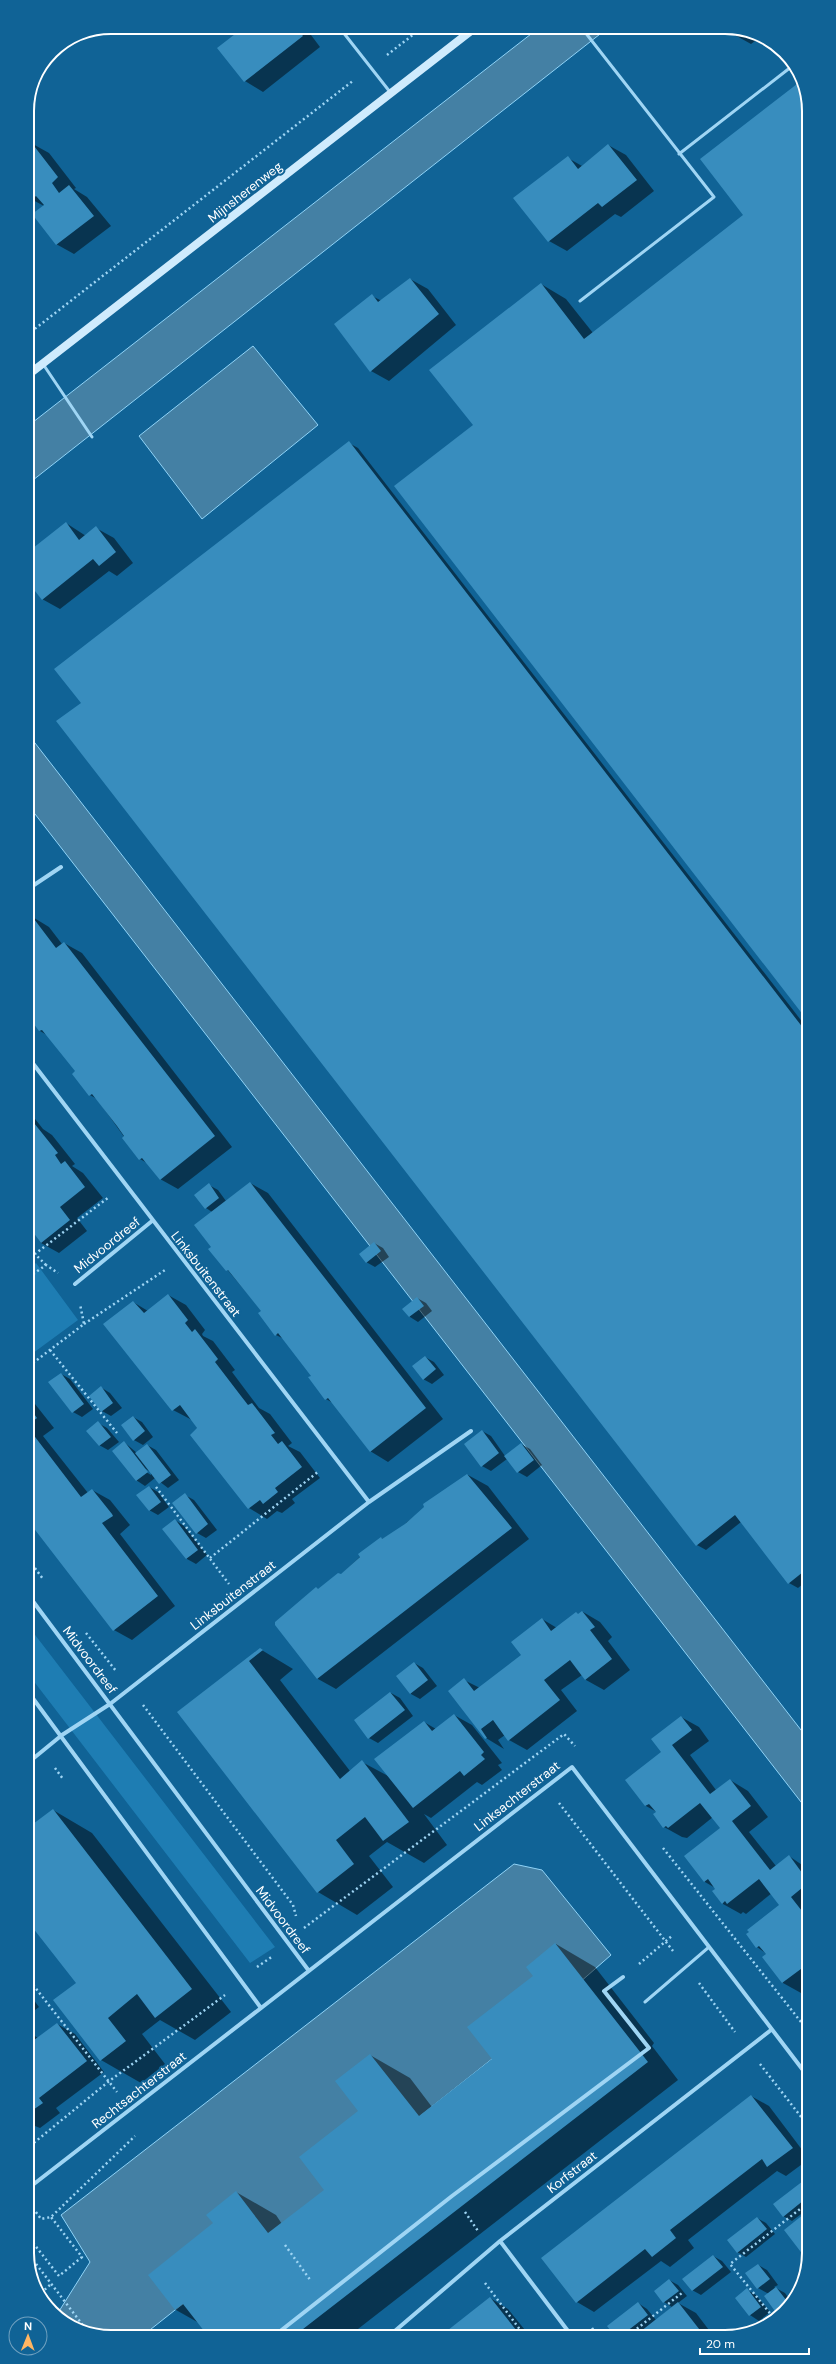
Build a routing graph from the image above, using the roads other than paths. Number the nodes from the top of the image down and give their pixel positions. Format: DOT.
graph roads {
  1 [pos="344,34"];
  2 [pos="467,34"];
  3 [pos="586,34"];
  4 [pos="789,68"];
  5 [pos="391,93"];
  6 [pos="679,154"];
  7 [pos="580,301"];
  8 [pos="43,364"];
  9 [pos="34,371"];
  10 [pos="92,438"];
  11 [pos="61,867"];
  12 [pos="34,885"];
  13 [pos="34,1066"];
  14 [pos="152,1221"];
  15 [pos="75,1284"];
  16 [pos="471,1431"];
  17 [pos="369,1502"];
  18 [pos="34,1603"];
  19 [pos="34,1699"];
  20 [pos="110,1704"];
  21 [pos="62,1735"];
  22 [pos="34,1758"];
  23 [pos="709,1947"];
  24 [pos="309,1971"];
  25 [pos="623,1977"];
  26 [pos="645,2002"];
  27 [pos="261,2008"];
  28 [pos="771,2030"];
  29 [pos="802,2069"];
  30 [pos="34,2184"];
  31 [pos="500,2241"];
  32 [pos="282,2330"];
  33 [pos="396,2330"];
  34 [pos="567,2330"];
  1 -- 5 [label="lane"];
  2 -- 5 [label="street, Mijnsherenweg"];
  3 -- 6 [label="lane"];
  4 -- 6 [label="lane"];
  5 -- 8 [label="street, Mijnsherenweg"];
  6 -- 7 [label="lane"];
  8 -- 9 [label="street, Mijnsherenweg"];
  8 -- 10 [label="lane"];
  11 -- 12 [label="street"];
  13 -- 14 [label="street, Linksbuitenstraat"];
  14 -- 15 [label="street, Midvoordreef"];
  14 -- 17 [label="street, Linksbuitenstraat"];
  16 -- 17 [label="street, Linksbuitenstraat"];
  17 -- 20 [label="street, Linksbuitenstraat"];
  18 -- 20 [label="street, Midvoordreef"];
  19 -- 21 [label="street"];
  20 -- 21 [label="street, Linksbuitenstraat"];
  20 -- 24 [label="street, Midvoordreef"];
  21 -- 22 [label="street, Linksbuitenstraat"];
  21 -- 27 [label="street"];
  23 -- 24 [label="street, Linksachterstraat"];
  23 -- 26 [label="lane"];
  23 -- 28 [label="street, Linksachterstraat"];
  24 -- 27 [label="street, Midvoordreef"];
  25 -- 32 [label="street"];
  27 -- 30 [label="street, Rechtsachterstraat"];
  28 -- 29 [label="street, Linksachterstraat"];
  28 -- 31 [label="street, Korfstraat"];
  31 -- 33 [label="street, Korfstraat"];
  31 -- 34 [label="street"];
}
